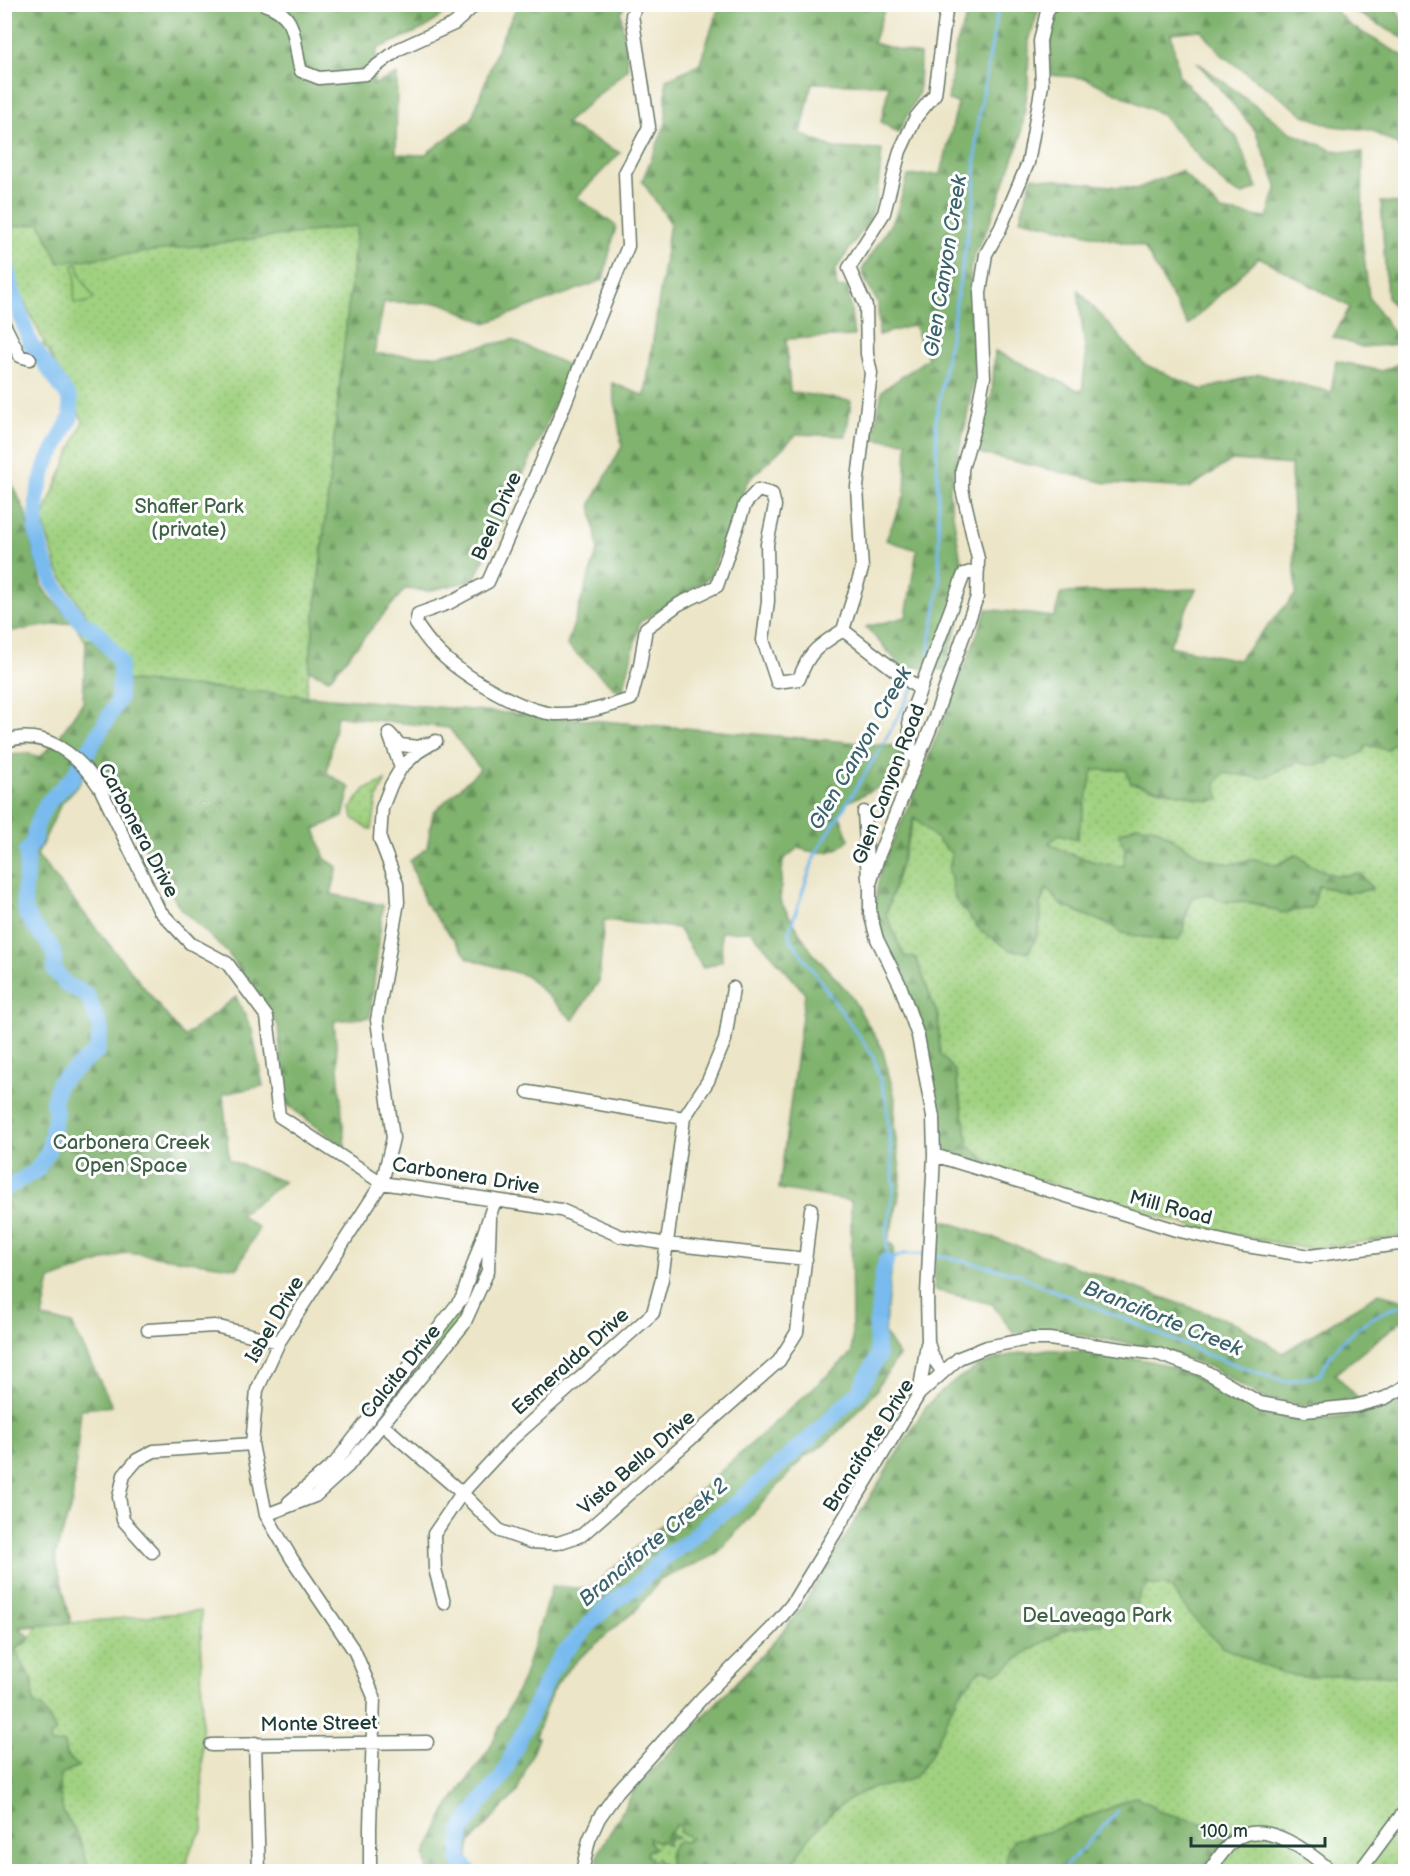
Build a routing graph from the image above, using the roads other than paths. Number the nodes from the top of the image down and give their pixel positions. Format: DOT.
graph roads {
  1 [pos="264,4"];
  2 [pos="476,4"];
  3 [pos="637,4"];
  4 [pos="947,4"];
  5 [pos="1052,4"];
  6 [pos="4,324"];
  7 [pos="30,359"];
  8 [pos="978,570"];
  9 [pos="843,630"];
  10 [pos="918,684"];
  11 [pos="4,742"];
  12 [pos="918,760"];
  13 [pos="401,768"];
  14 [pos="864,812"];
  15 [pos="870,913"];
  16 [pos="734,987"];
  17 [pos="528,1092"];
  18 [pos="684,1118"];
  19 [pos="934,1155"];
  20 [pos="382,1183"];
  21 [pos="495,1200"];
  22 [pos="811,1209"];
  23 [pos="490,1219"];
  24 [pos="1406,1243"];
  25 [pos="667,1244"];
  26 [pos="806,1259"];
  27 [pos="148,1330"];
  28 [pos="279,1342"];
  29 [pos="928,1343"];
  30 [pos="958,1358"];
  31 [pos="942,1371"];
  32 [pos="1406,1386"];
  33 [pos="919,1394"];
  34 [pos="383,1425"];
  35 [pos="252,1444"];
  36 [pos="462,1493"];
  37 [pos="281,1508"];
  38 [pos="266,1515"];
  39 [pos="152,1552"];
  40 [pos="444,1603"];
  41 [pos="373,1742"];
  42 [pos="428,1742"];
  43 [pos="255,1743"];
  44 [pos="211,1745"];
  45 [pos="1406,1809"];
  46 [pos="259,1872"];
  47 [pos="370,1872"];
  48 [pos="582,1872"];
  49 [pos="1209,1872"];
  50 [pos="1332,1872"];
  51 [pos="1357,1872"];
  1 -- 2 [label="street"];
  3 -- 9 [label="street, Beel Drive"];
  4 -- 9 [label="street"];
  5 -- 8 [label="street, Glen Canyon Road"];
  6 -- 7 [label="street"];
  8 -- 10 [label="street"];
  8 -- 12 [label="street, Glen Canyon Road"];
  9 -- 10 [label="street"];
  10 -- 12 [label="street"];
  11 -- 20 [label="street, Carbonera Drive"];
  12 -- 15 [label="street, Glen Canyon Road"];
  13 -- 20 [label="street, Isbel Drive"];
  14 -- 15 [label="street"];
  15 -- 19 [label="street, Glen Canyon Road"];
  16 -- 18 [label="street, Esmeralda Drive"];
  17 -- 18 [label="street"];
  18 -- 25 [label="street, Esmeralda Drive"];
  19 -- 24 [label="street, Mill Road"];
  19 -- 29 [label="street, Glen Canyon Road"];
  20 -- 21 [label="street, Carbonera Drive"];
  20 -- 28 [label="street, Isbel Drive"];
  21 -- 23 [label="street, Calcita Drive"];
  21 -- 25 [label="street, Carbonera Drive"];
  22 -- 26 [label="street, Vista Bella Drive"];
  23 -- 34 [label="street, Calcita Drive"];
  23 -- 37 [label="street, Calcita Drive"];
  25 -- 26 [label="street, Carbonera Drive"];
  25 -- 36 [label="street, Esmeralda Drive"];
  26 -- 36 [label="street, Vista Bella Drive"];
  27 -- 28 [label="street"];
  28 -- 35 [label="street, Isbel Drive"];
  29 -- 30 [label="street"];
  29 -- 31 [label="street, Glen Canyon Road"];
  29 -- 33 [label="street"];
  30 -- 31 [label="street, Branciforte Drive"];
  30 -- 32 [label="street, Branciforte Drive"];
  31 -- 33 [label="street, Branciforte Drive"];
  33 -- 48 [label="street, Branciforte Drive"];
  34 -- 36 [label="street, Vista Bella Drive"];
  34 -- 37 [label="street, Calcita Drive"];
  35 -- 38 [label="street, Isbel Drive"];
  35 -- 39 [label="street"];
  36 -- 40 [label="street, Esmeralda Drive"];
  37 -- 38 [label="street, Calcita Drive"];
  38 -- 41 [label="street, Isbel Drive"];
  41 -- 42 [label="street, Monte Street"];
  41 -- 43 [label="street, Monte Street"];
  41 -- 47 [label="street, Isbel Drive"];
  43 -- 44 [label="street, Monte Street"];
  43 -- 46 [label="street"];
  45 -- 51 [label="street"];
  49 -- 50 [label="street"];
}
